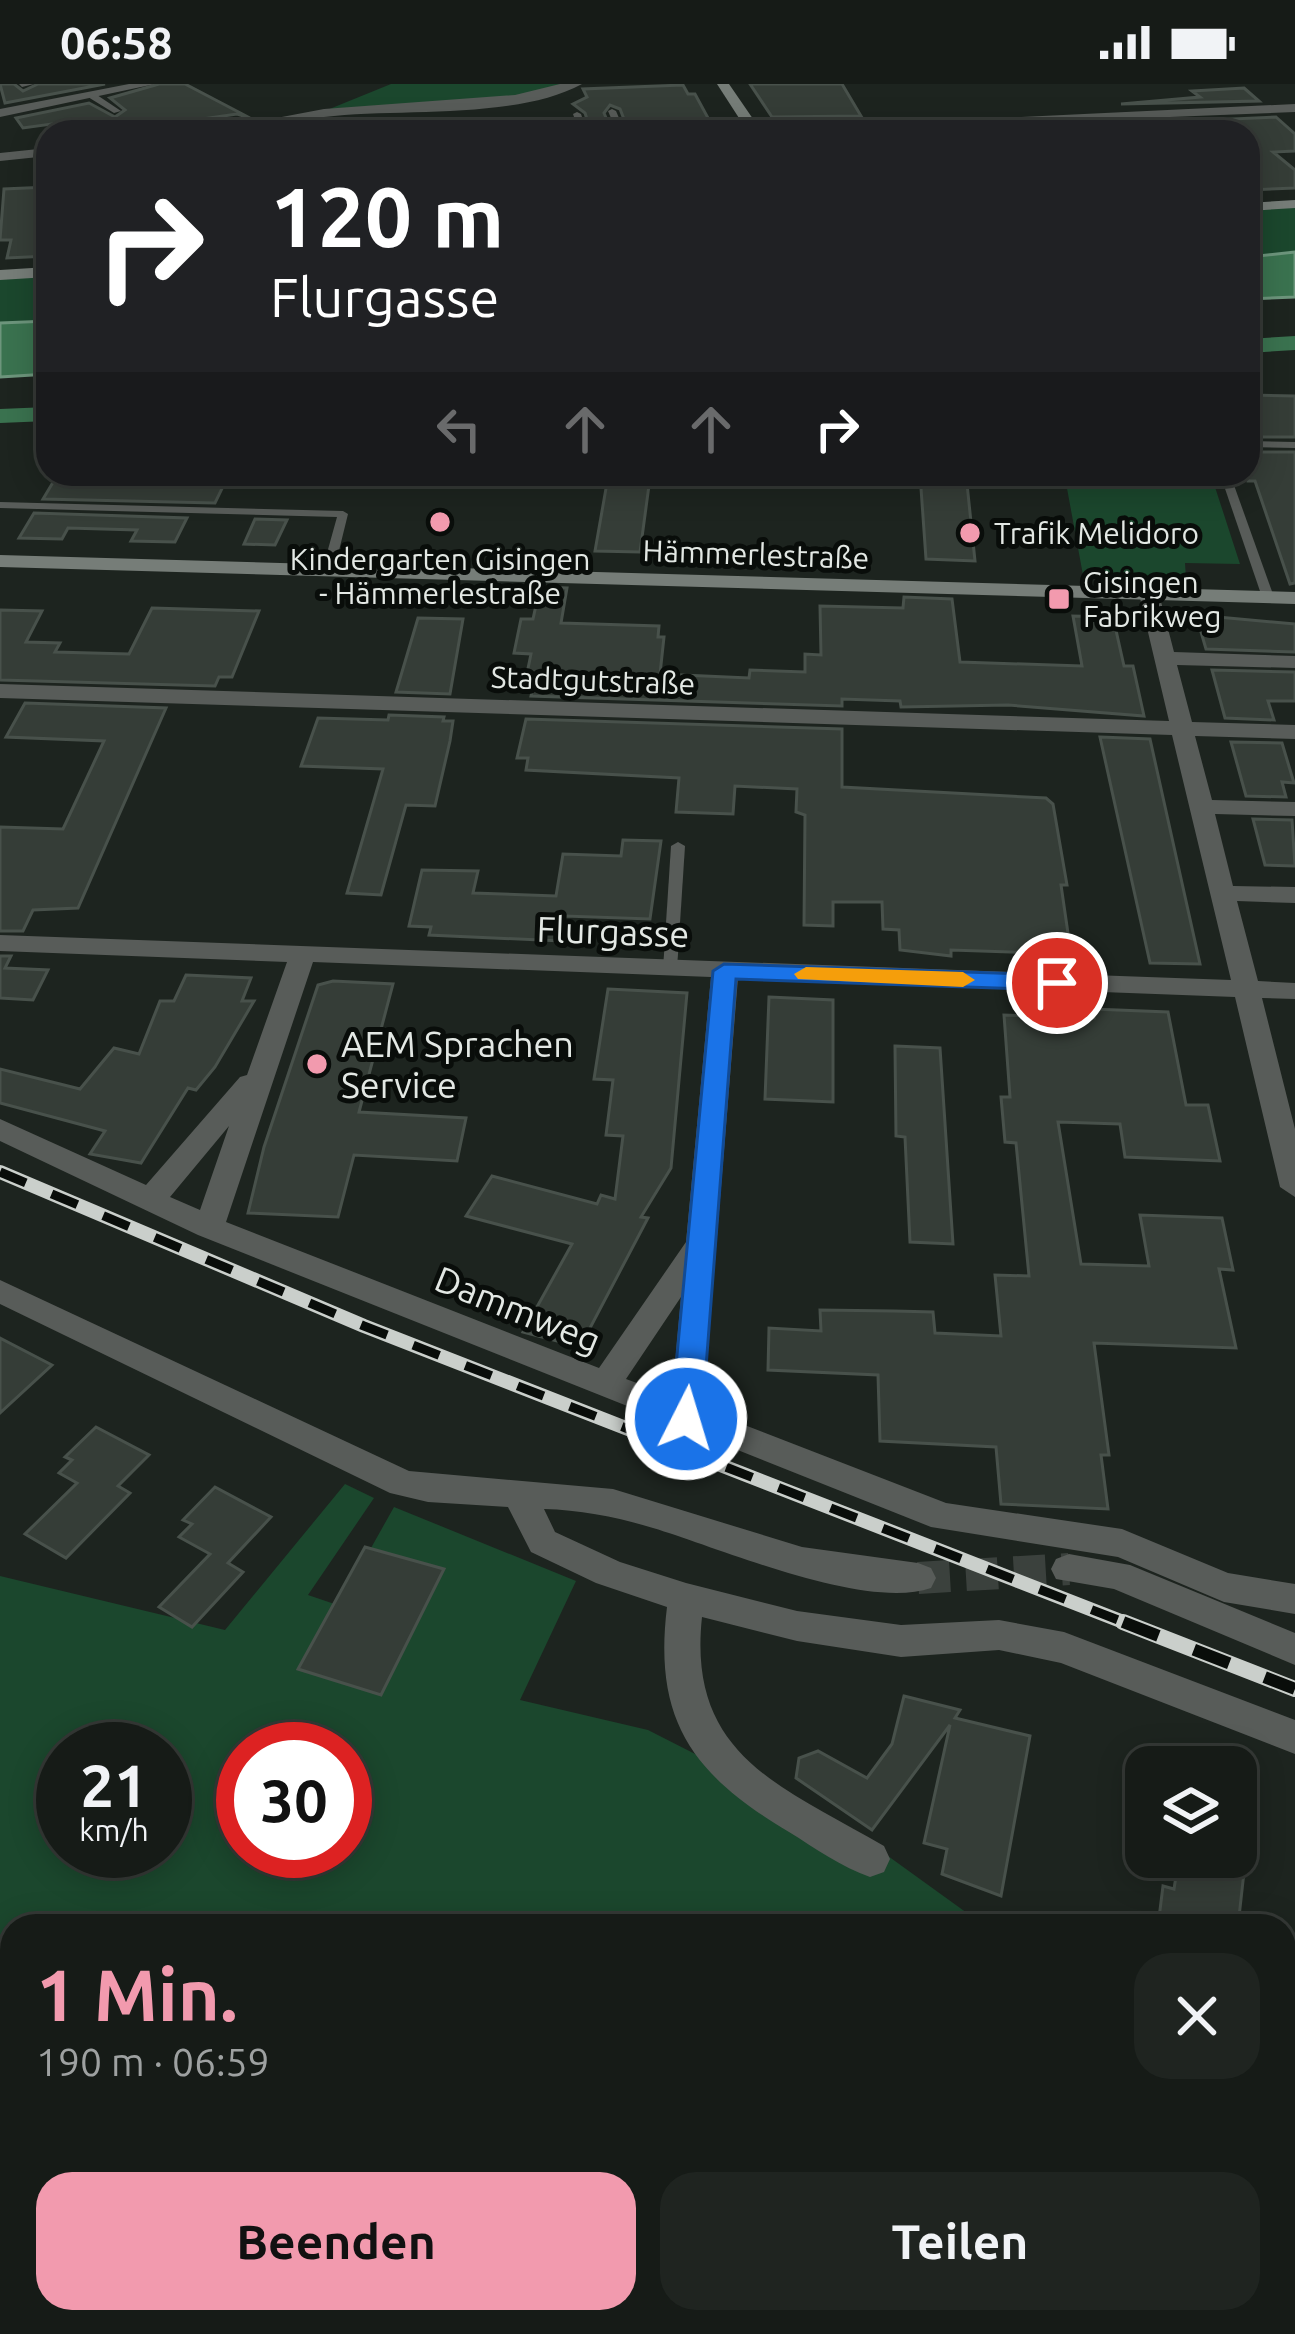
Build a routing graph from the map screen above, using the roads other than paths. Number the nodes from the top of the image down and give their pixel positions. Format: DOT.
graph roads {
  1 [pos="149,84"];
  2 [pos="576,84"];
  3 [pos="723,84"];
  4 [pos="91,95"];
  5 [pos="1295,108"];
  6 [pos="117,111"];
  7 [pos="612,111"];
  8 [pos="0,113"];
  9 [pos="577,114"];
  10 [pos="303,118"];
  11 [pos="290,120"];
  12 [pos="307,120"];
  13 [pos="579,120"];
  14 [pos="616,120"];
  15 [pos="747,120"];
  16 [pos="1042,120"];
  17 [pos="36,153"];
  18 [pos="0,157"];
  19 [pos="1295,204"];
  20 [pos="1260,206"];
  21 [pos="36,272"];
  22 [pos="0,274"];
  23 [pos="1260,444"];
  24 [pos="1295,445"];
  25 [pos="1229,486"];
  26 [pos="0,505"];
  27 [pos="0,561"];
  28 [pos="328,571"];
  29 [pos="1149,594"];
  30 [pos="1268,597"];
  31 [pos="1295,598"];
  32 [pos="1166,658"];
  33 [pos="1295,662"];
  34 [pos="0,691"];
  35 [pos="1184,729"];
  36 [pos="1295,732"];
  37 [pos="1204,807"];
  38 [pos="1295,809"];
  39 [pos="678,846"];
  40 [pos="1226,893"];
  41 [pos="1295,895"];
  42 [pos="0,943"];
  43 [pos="302,955"];
  44 [pos="670,969"];
  45 [pos="724,971"];
  46 [pos="1247,989"];
  47 [pos="1295,991"];
  48 [pos="261,1070"];
  49 [pos="0,1129"];
  50 [pos="1295,1187"];
  51 [pos="149,1202"];
  52 [pos="209,1227"];
  53 [pos="702,1241"];
  54 [pos="0,1291"];
  55 [pos="604,1386"];
  56 [pos="686,1419"];
  57 [pos="519,1494"];
  58 [pos="1069,1568"];
  59 [pos="918,1578"];
  60 [pos="686,1598"];
  61 [pos="1295,1599"];
  62 [pos="1295,1649"];
  63 [pos="1295,1737"];
  64 [pos="870,1858"];
  1 -- 4 [label="street"];
  2 -- 10 [label="street"];
  3 -- 15 [label="street"];
  4 -- 6 [label="lane"];
  4 -- 8 [label="street"];
  5 -- 16 [label="street"];
  7 -- 14 [label="lane"];
  9 -- 13 [label="lane"];
  10 -- 11 [label="street"];
  10 -- 12 [label="street"];
  17 -- 18 [label="street"];
  19 -- 20 [label="street"];
  21 -- 22 [label="street"];
  23 -- 24 [label="lane"];
  25 -- 30 [label="lane"];
  26 -- 28 [label="lane"];
  27 -- 28 [label="street, Hämmerlestraße"];
  28 -- 29 [label="street, Hämmerlestraße"];
  29 -- 30 [label="street, Hämmerlestraße"];
  29 -- 32 [label="street"];
  30 -- 31 [label="street, Hämmerlestraße"];
  32 -- 33 [label="street"];
  32 -- 35 [label="street"];
  34 -- 35 [label="street, Stadtgutstraße"];
  35 -- 36 [label="street, Stadtgutstraße"];
  35 -- 37 [label="street"];
  37 -- 38 [label="street"];
  37 -- 40 [label="street"];
  39 -- 44 [label="lane"];
  40 -- 41 [label="street"];
  40 -- 46 [label="street"];
  42 -- 43 [label="street, Flurgasse"];
  43 -- 44 [label="street, Flurgasse"];
  43 -- 48 [label="street"];
  44 -- 45 [label="street, Flurgasse"];
  45 -- 46 [label="street, Flurgasse"];
  45 -- 53 [label="street"];
  46 -- 47 [label="street, Flurgasse"];
  46 -- 50 [label="street"];
  48 -- 51 [label="street"];
  48 -- 52 [label="street"];
  49 -- 51 [label="street, Dammweg"];
  51 -- 52 [label="street, Dammweg"];
  52 -- 55 [label="street, Dammweg"];
  53 -- 55 [label="street"];
  53 -- 56 [label="street"];
  54 -- 57 [label="street"];
  55 -- 56 [label="street, Dammweg"];
  56 -- 61 [label="street, Dammweg"];
  57 -- 59 [label="street"];
  57 -- 60 [label="street"];
  58 -- 62 [label="street"];
  60 -- 63 [label="street"];
  60 -- 64 [label="street"];
}
